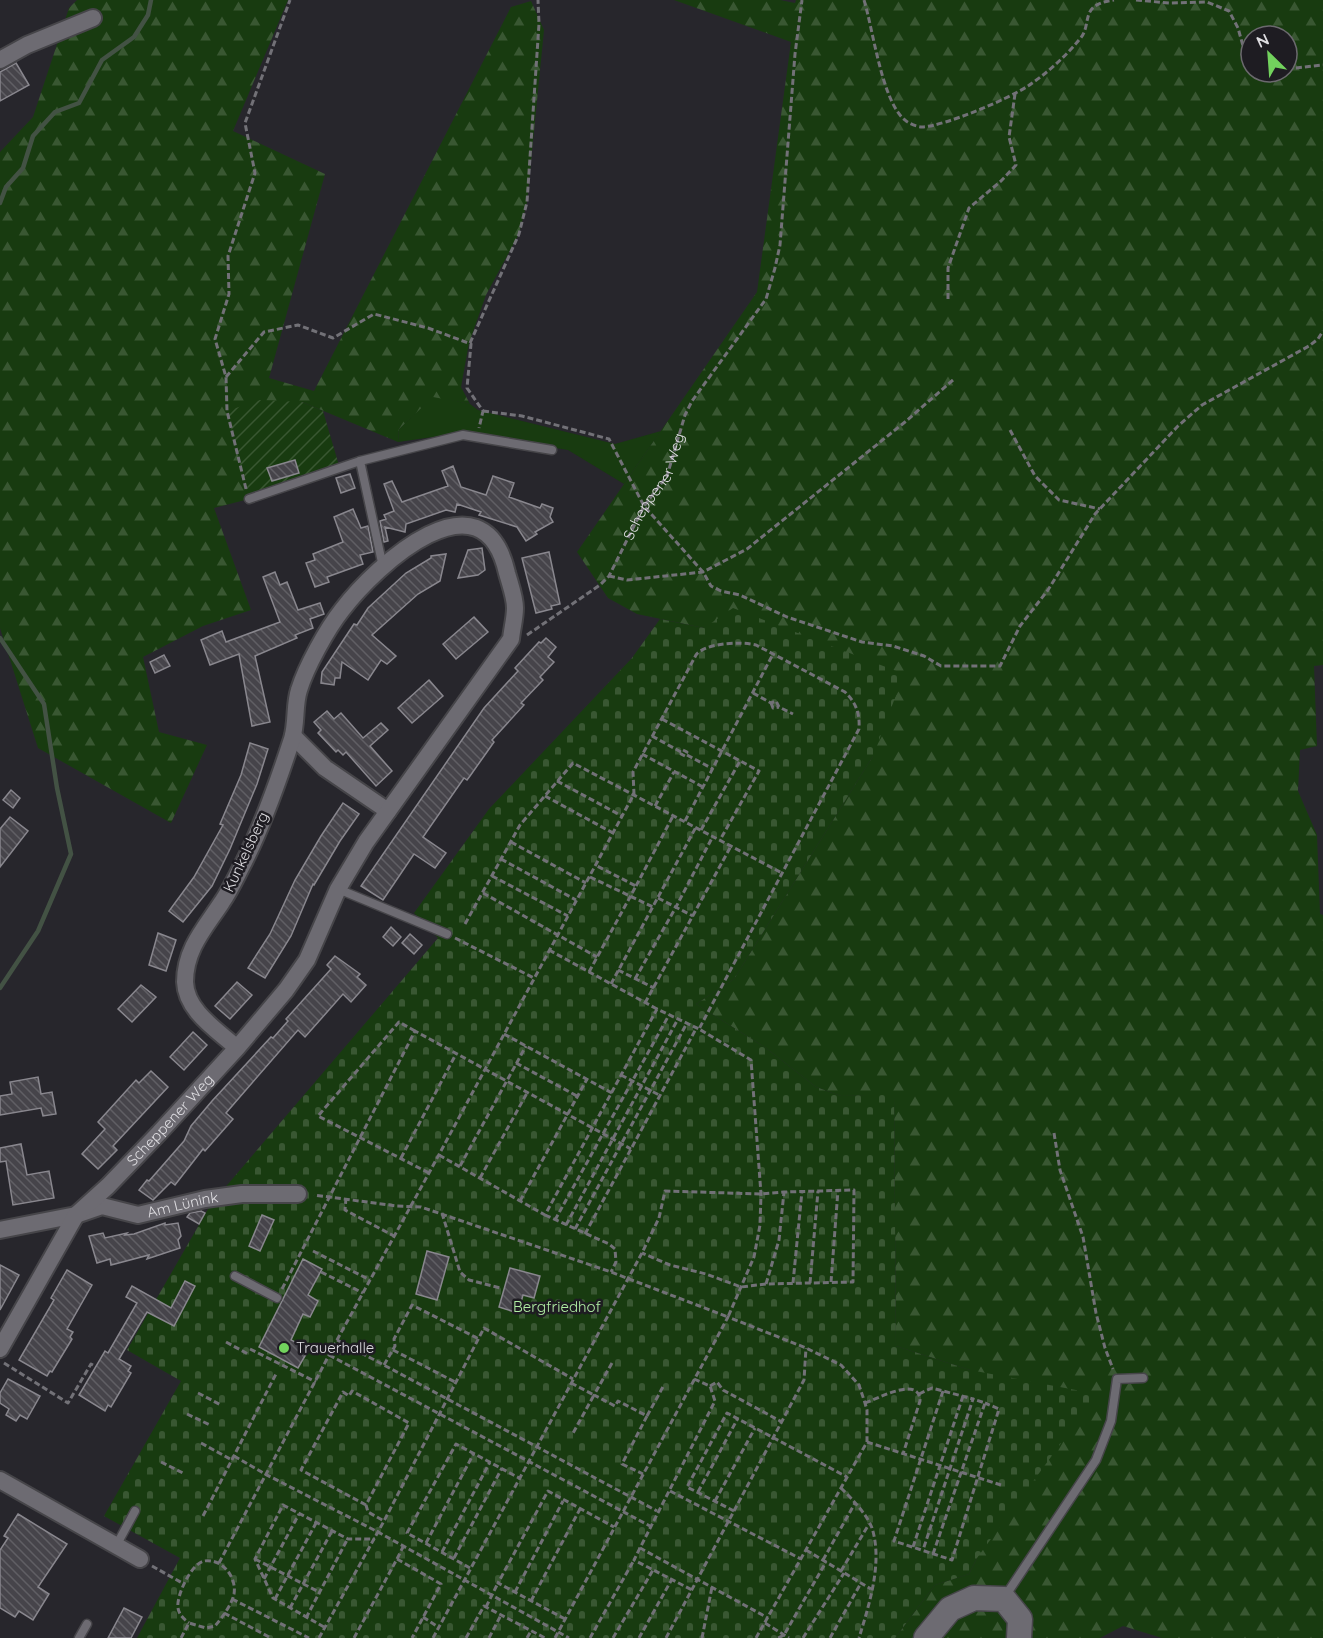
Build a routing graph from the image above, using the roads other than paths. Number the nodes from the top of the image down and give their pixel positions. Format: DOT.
graph roads {
  1 [pos="93,18"];
  2 [pos="0,60"];
  3 [pos="552,450"];
  4 [pos="360,461"];
  5 [pos="249,499"];
  6 [pos="383,567"];
  7 [pos="510,639"];
  8 [pos="292,736"];
  9 [pos="388,811"];
  10 [pos="338,889"];
  11 [pos="447,934"];
  12 [pos="237,1048"];
  13 [pos="298,1194"];
  14 [pos="76,1215"];
  15 [pos="0,1230"];
  16 [pos="235,1276"];
  17 [pos="277,1298"];
  18 [pos="0,1349"];
  19 [pos="1143,1378"];
  20 [pos="0,1480"];
  21 [pos="135,1511"];
  22 [pos="116,1546"];
  23 [pos="140,1559"];
  24 [pos="1004,1599"];
  25 [pos="87,1624"];
  26 [pos="79,1638"];
  27 [pos="926,1638"];
  28 [pos="1019,1638"];
  1 -- 2 [label="street"];
  3 -- 4 [label="lane"];
  4 -- 5 [label="lane"];
  4 -- 6 [label="lane"];
  6 -- 7 [label="street, Kunkelsberg"];
  6 -- 8 [label="street, Kunkelsberg"];
  7 -- 9 [label="street, Scheppener Weg"];
  8 -- 9 [label="street"];
  8 -- 12 [label="street, Kunkelsberg"];
  9 -- 10 [label="street, Scheppener Weg"];
  10 -- 11 [label="lane"];
  10 -- 12 [label="street, Scheppener Weg"];
  12 -- 14 [label="street, Scheppener Weg"];
  13 -- 14 [label="street, Am Lünink"];
  14 -- 15 [label="street, Am Lünink"];
  14 -- 18 [label="street, Scheppener Weg"];
  16 -- 17 [label="lane"];
  19 -- 24 [label="lane"];
  20 -- 22 [label="street"];
  21 -- 22 [label="lane"];
  22 -- 23 [label="street"];
  24 -- 27 [label="main road"];
  24 -- 28 [label="main road"];
  25 -- 26 [label="lane"];
}
